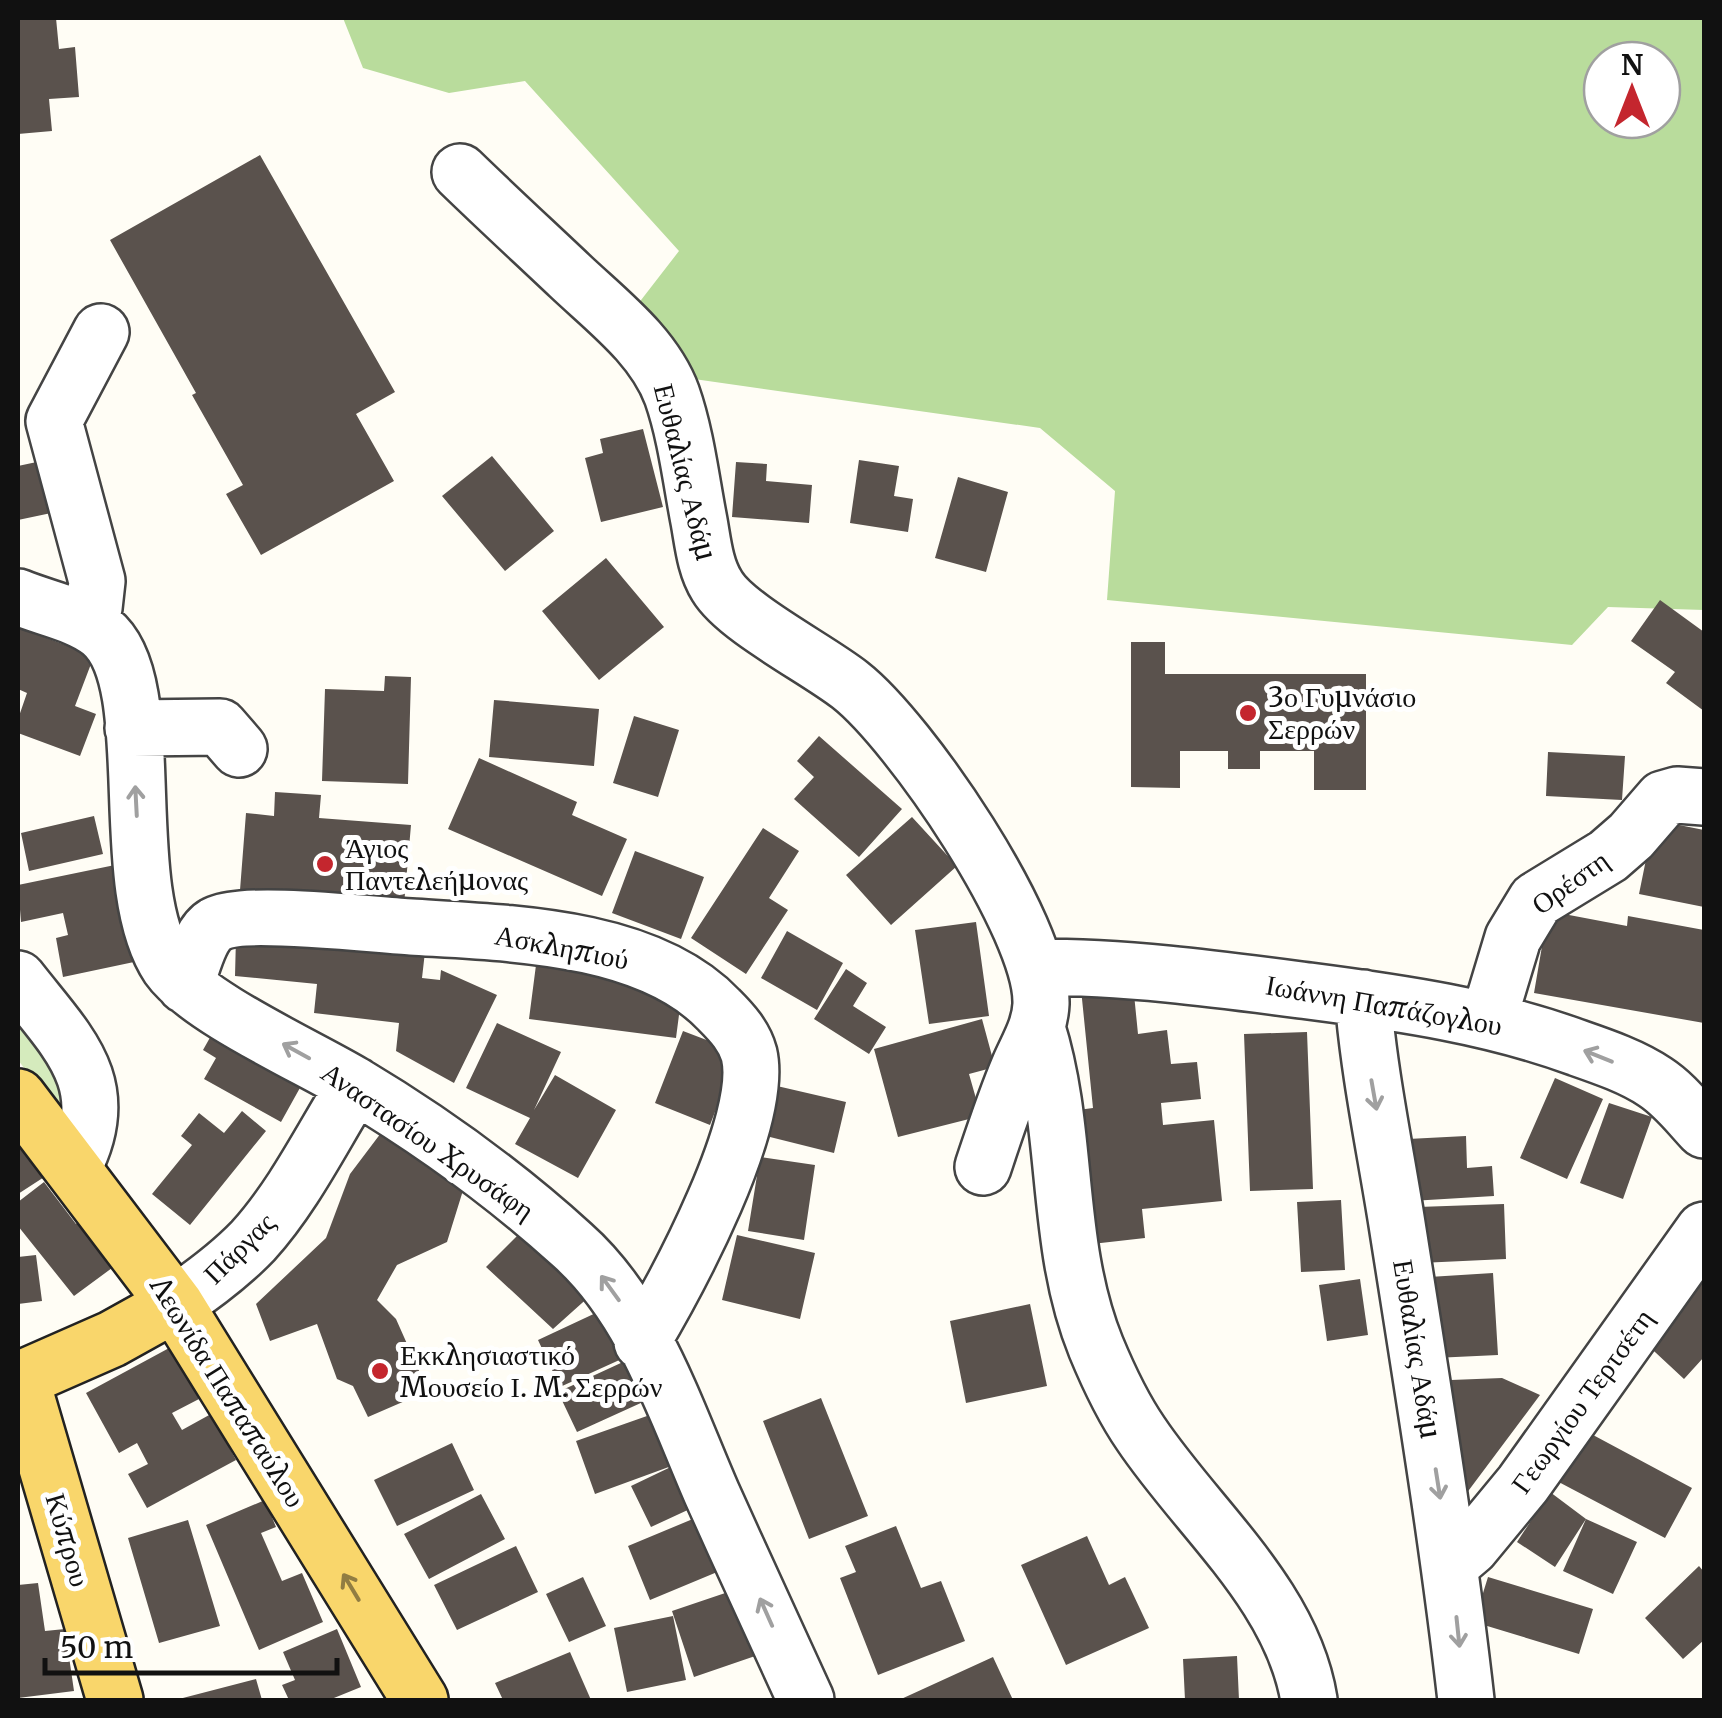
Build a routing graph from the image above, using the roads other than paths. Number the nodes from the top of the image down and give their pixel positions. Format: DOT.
graph roads {
  1 [pos="460,172"];
  2 [pos="101,332"];
  3 [pos="18,598"];
  4 [pos="86,622"];
  5 [pos="133,728"];
  6 [pos="238,749"];
  7 [pos="1704,797"];
  8 [pos="1035,967"];
  9 [pos="18,979"];
  10 [pos="186,986"];
  11 [pos="1363,998"];
  12 [pos="1488,1020"];
  13 [pos="1037,1028"];
  14 [pos="355,1085"];
  15 [pos="18,1097"];
  16 [pos="1693,1101"];
  17 [pos="983,1167"];
  18 [pos="73,1168"];
  19 [pos="1704,1230"];
  20 [pos="175,1304"];
  21 [pos="642,1342"];
  22 [pos="19,1379"];
  23 [pos="1451,1564"];
  24 [pos="115,1700"];
  25 [pos="420,1700"];
  26 [pos="806,1700"];
  27 [pos="1310,1700"];
  28 [pos="1466,1700"];
  1 -- 8 [label="street, Ευθαλίας Αδάμ"];
  2 -- 4 [label="street"];
  3 -- 4 [label="street, Αναστασίου Χρυσάφη"];
  4 -- 5 [label="street, Αναστασίου Χρυσάφη"];
  5 -- 6 [label="street"];
  10 -- 5 [label="street, Αναστασίου Χρυσάφη, one-way"];
  7 -- 12 [label="street, Ορέστη"];
  8 -- 11 [label="street, Ιωάννη Παπάζογλου"];
  8 -- 13 [label="street, Ευθαλίας Αδάμ"];
  9 -- 18 [label="street"];
  14 -- 10 [label="street, Αναστασίου Χρυσάφη, one-way"];
  10 -- 21 [label="street, Ασκληπιού"];
  11 -- 12 [label="street, Ιωάννη Παπάζογλου"];
  11 -- 23 [label="street, Ευθαλίας Αδάμ, one-way"];
  16 -- 12 [label="street, Ιωάννη Παπάζογλου, one-way"];
  13 -- 17 [label="street"];
  13 -- 27 [label="street"];
  14 -- 20 [label="street, Πάργας"];
  21 -- 14 [label="street, Αναστασίου Χρυσάφη, one-way"];
  15 -- 18 [label="main road, Λεωνίδα Παπαπαύλου"];
  18 -- 20 [label="main road, Λεωνίδα Παπαπαύλου"];
  19 -- 23 [label="street, Γεωργίου Τερτσέτη"];
  20 -- 22 [label="main road, Πάργας"];
  25 -- 20 [label="main road, Λεωνίδα Παπαπαύλου, one-way"];
  26 -- 21 [label="street, Αναστασίου Χρυσάφη, one-way"];
  22 -- 24 [label="main road, Κύπρου"];
  23 -- 28 [label="street, Ευθαλίας Αδάμ, one-way"];
}
